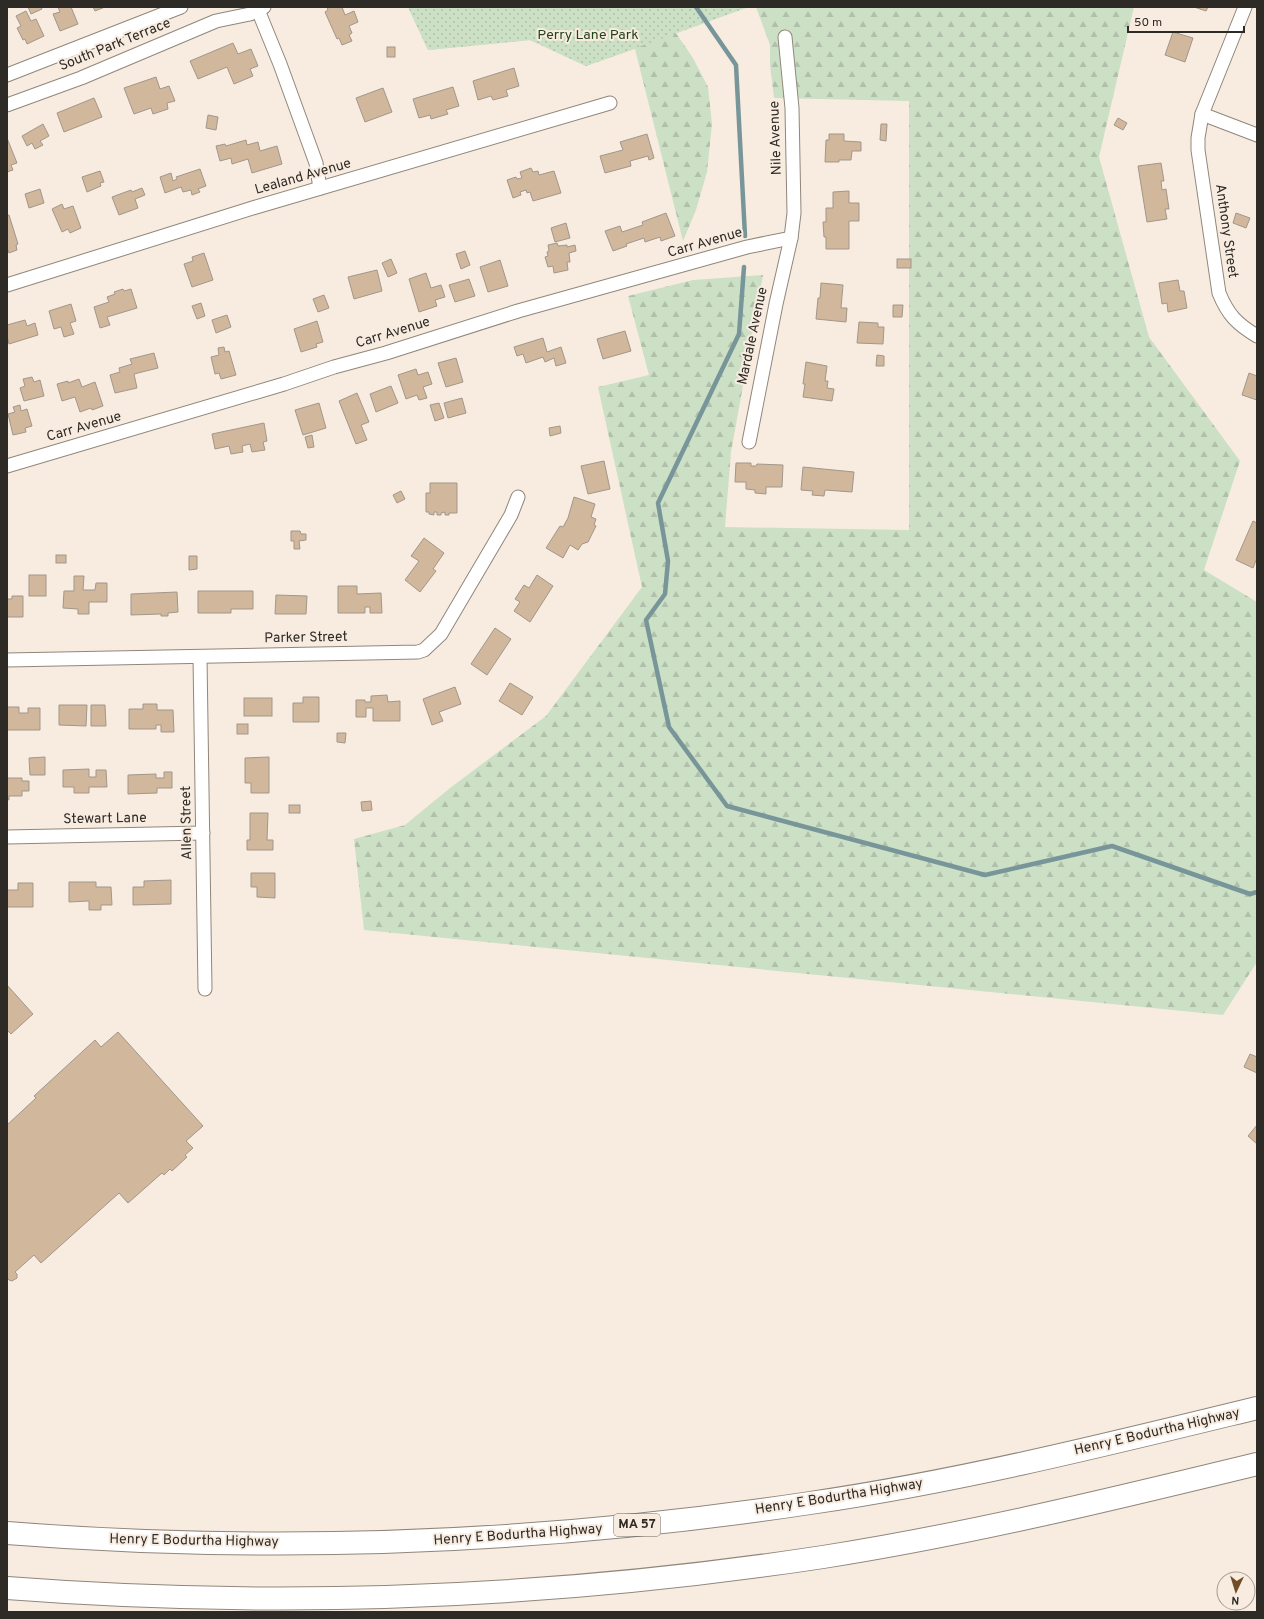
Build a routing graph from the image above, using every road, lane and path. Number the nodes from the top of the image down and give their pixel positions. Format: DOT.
graph roads {
  1 [pos="181,7"];
  2 [pos="1245,7"];
  3 [pos="261,8"];
  4 [pos="785,37"];
  5 [pos="7,74"];
  6 [pos="610,103"];
  7 [pos="7,105"];
  8 [pos="1202,114"];
  9 [pos="1257,135"];
  10 [pos="320,188"];
  11 [pos="791,238"];
  12 [pos="7,285"];
  13 [pos="1257,336"];
  14 [pos="749,442"];
  15 [pos="7,466"];
  16 [pos="518,497"];
  17 [pos="200,657"];
  18 [pos="7,660"];
  19 [pos="203,833"];
  20 [pos="7,837"];
  21 [pos="205,989"];
  22 [pos="1257,1408"];
  23 [pos="1257,1464"];
  24 [pos="7,1533"];
  25 [pos="7,1588"];
  1 -- 5 [label="street, South Park Terrace"];
  2 -- 8 [label="street, Anthony Street"];
  3 -- 7 [label="street, South Park Terrace"];
  3 -- 10 [label="street, South Park Terrace"];
  4 -- 11 [label="street, Nile Avenue"];
  6 -- 10 [label="street, Lealand Avenue"];
  8 -- 9 [label="street"];
  8 -- 13 [label="street, Anthony Street"];
  10 -- 12 [label="street, Lealand Avenue"];
  11 -- 14 [label="street, Mardale Avenue"];
  11 -- 15 [label="street, Carr Avenue"];
  16 -- 17 [label="street, Parker Street"];
  17 -- 18 [label="street, Parker Street"];
  17 -- 19 [label="street, Allen Street"];
  19 -- 20 [label="street, Stewart Lane"];
  19 -- 21 [label="street, Allen Street"];
  22 -- 24 [label="highway, Henry E Bodurtha Highway / MA 57"];
  23 -- 25 [label="highway"];
}
